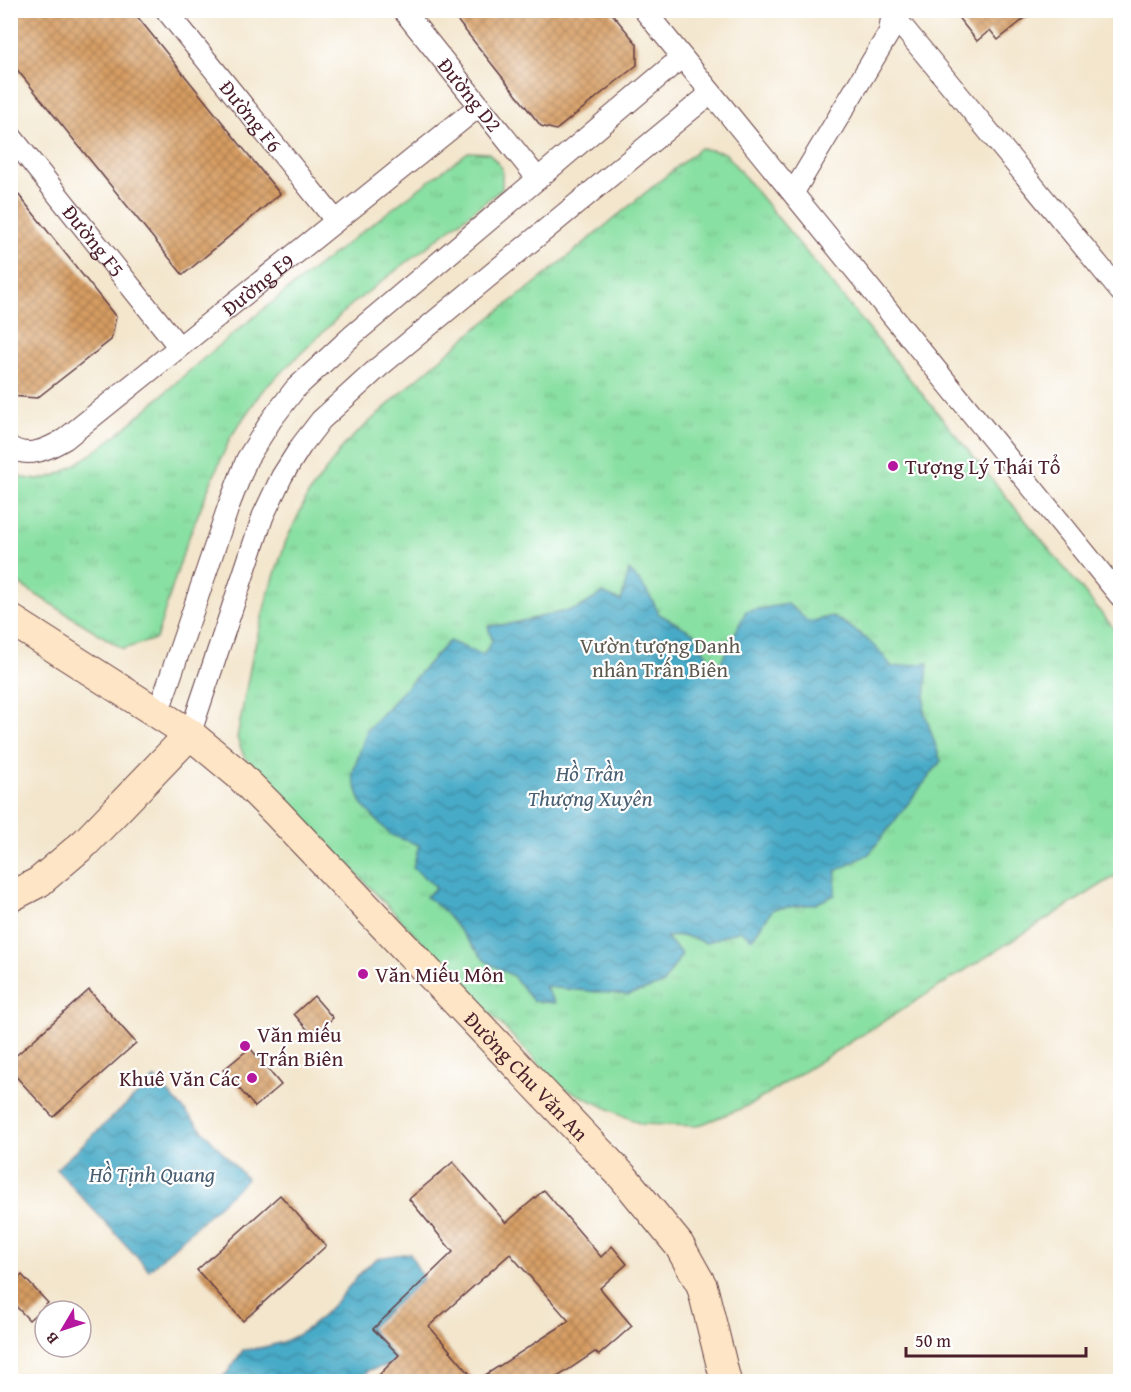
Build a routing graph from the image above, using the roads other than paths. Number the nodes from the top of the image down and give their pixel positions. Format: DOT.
graph roads {
  1 [pos="166,10"];
  2 [pos="402,10"];
  3 [pos="644,10"];
  4 [pos="893,13"];
  5 [pos="682,57"];
  6 [pos="711,93"];
  7 [pos="479,106"];
  8 [pos="10,135"];
  9 [pos="538,179"];
  10 [pos="793,193"];
  11 [pos="336,221"];
  12 [pos="1120,291"];
  13 [pos="179,347"];
  14 [pos="10,447"];
  15 [pos="1120,596"];
  16 [pos="10,619"];
  17 [pos="158,713"];
  18 [pos="190,734"];
  19 [pos="10,897"];
  20 [pos="726,1382"];
  1 -- 11 [label="street, Đường F6"];
  2 -- 7 [label="street, Đường D2"];
  3 -- 5 [label="street"];
  4 -- 10 [label="street"];
  4 -- 12 [label="street"];
  5 -- 6 [label="street"];
  5 -- 9 [label="street"];
  6 -- 10 [label="street"];
  6 -- 18 [label="street"];
  7 -- 9 [label="street, Đường D2"];
  7 -- 11 [label="street, Đường E9"];
  8 -- 13 [label="street, Đường F5"];
  9 -- 17 [label="street"];
  10 -- 15 [label="street"];
  11 -- 13 [label="street, Đường E9"];
  13 -- 14 [label="street, Đường E9"];
  16 -- 17 [label="main road, Đường Chu Văn An"];
  17 -- 18 [label="main road, Đường Chu Văn An"];
  18 -- 19 [label="main road"];
  18 -- 20 [label="main road, Đường Chu Văn An"];
}
